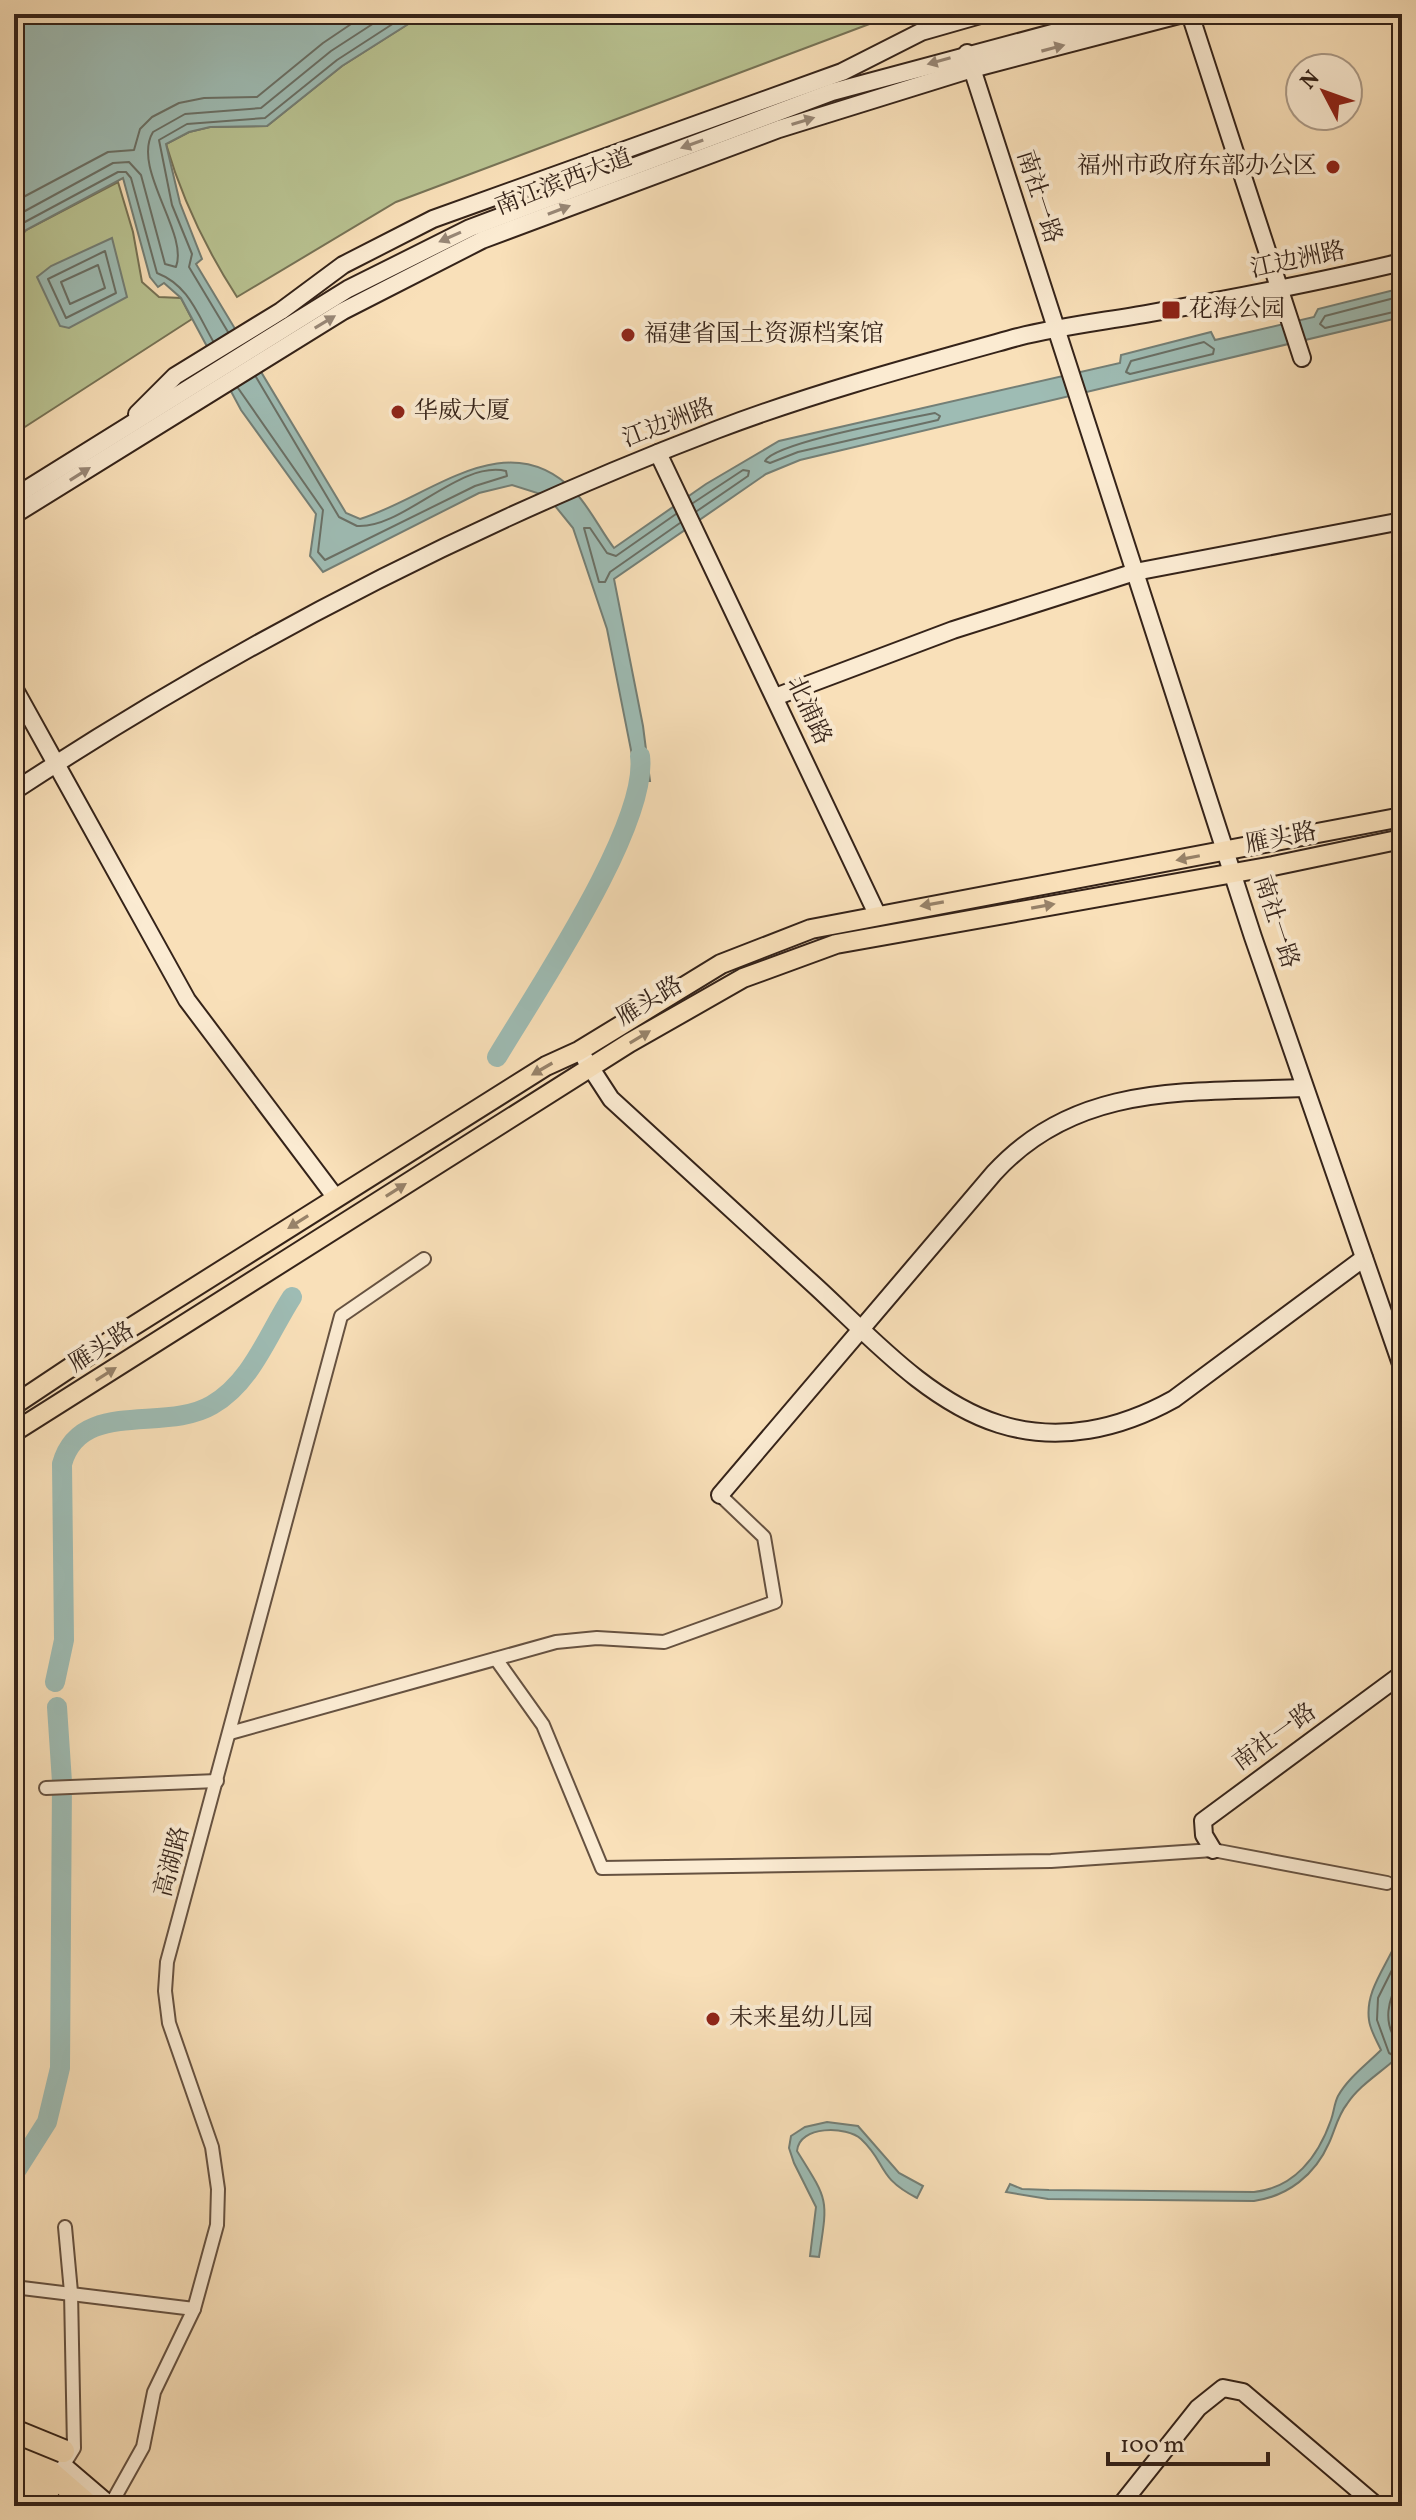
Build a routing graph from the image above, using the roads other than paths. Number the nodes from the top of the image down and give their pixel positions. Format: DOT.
graph roads {
  1 [pos="984,14"];
  2 [pos="1123,14"];
  3 [pos="1183,14"];
  4 [pos="1190,14"];
  5 [pos="969,61"];
  6 [pos="1402,262"];
  7 [pos="1281,290"];
  8 [pos="1056,328"];
  9 [pos="251,349"];
  10 [pos="1302,358"];
  11 [pos="216,371"];
  12 [pos="658,453"];
  13 [pos="14,497"];
  14 [pos="14,515"];
  15 [pos="1402,521"];
  16 [pos="1135,572"];
  17 [pos="14,688"];
  18 [pos="775,697"];
  19 [pos="56,764"];
  20 [pos="14,791"];
  21 [pos="1402,817"];
  22 [pos="1402,839"];
  23 [pos="1228,850"];
  24 [pos="1234,873"];
  25 [pos="877,914"];
  26 [pos="579,1051"];
  27 [pos="590,1068"];
  28 [pos="1304,1088"];
  29 [pos="336,1198"];
  30 [pos="1364,1258"];
  31 [pos="424,1259"];
  32 [pos="862,1328"];
  33 [pos="1402,1367"];
  34 [pos="14,1405"];
  35 [pos="14,1432"];
  36 [pos="720,1495"];
  37 [pos="496,1659"];
  38 [pos="1402,1674"];
  39 [pos="230,1733"];
  40 [pos="217,1781"];
  41 [pos="46,1788"];
  42 [pos="1213,1850"];
  43 [pos="1387,1883"];
  44 [pos="65,2227"];
  45 [pos="14,2287"];
  46 [pos="71,2292"];
  47 [pos="194,2309"];
  48 [pos="14,2423"];
  49 [pos="14,2431"];
  50 [pos="14,2441"];
  51 [pos="63,2458"];
  52 [pos="14,2463"];
  53 [pos="14,2473"];
  54 [pos="14,2480"];
  55 [pos="34,2503"];
  56 [pos="67,2506"];
  57 [pos="89,2506"];
  58 [pos="110,2506"];
  59 [pos="1120,2506"];
  60 [pos="1377,2506"];
  1 -- 9 [label="street"];
  2 -- 5 [label="street, 南江滨西大道"];
  5 -- 3 [label="street, 南江滨西大道, one-way"];
  4 -- 7 [label="street"];
  5 -- 8 [label="street, 南社一路"];
  5 -- 9 [label="street, 南江滨西大道"];
  6 -- 7 [label="street, 江边洲路"];
  7 -- 8 [label="street, 江边洲路"];
  7 -- 10 [label="street"];
  8 -- 12 [label="street, 江边洲路"];
  8 -- 16 [label="street, 南社一路"];
  9 -- 11 [label="street, 南江滨西大道"];
  11 -- 13 [label="street, 南江滨西大道"];
  14 -- 11 [label="street, 南江滨西大道, one-way"];
  12 -- 18 [label="street, 北浦路"];
  12 -- 19 [label="street, 江边洲路"];
  15 -- 16 [label="street"];
  16 -- 18 [label="street"];
  16 -- 23 [label="street, 南社一路"];
  17 -- 19 [label="street"];
  18 -- 25 [label="street, 北浦路"];
  19 -- 20 [label="street, 江边洲路"];
  19 -- 29 [label="street"];
  21 -- 23 [label="main road, 雁头路"];
  22 -- 24 [label="main road, 雁头路"];
  23 -- 24 [label="street, 南社一路"];
  23 -- 25 [label="main road, 雁头路, one-way"];
  27 -- 24 [label="main road, 雁头路, one-way"];
  24 -- 28 [label="street, 南社一路"];
  25 -- 26 [label="main road, 雁头路"];
  26 -- 27 [label="street"];
  26 -- 29 [label="main road, 雁头路, one-way"];
  27 -- 32 [label="street"];
  35 -- 27 [label="main road, 雁头路, one-way"];
  28 -- 30 [label="street, 南社一路"];
  28 -- 32 [label="street"];
  29 -- 34 [label="main road, 雁头路, one-way"];
  30 -- 32 [label="street"];
  30 -- 33 [label="street, 南社一路"];
  31 -- 39 [label="street, 高湖路"];
  32 -- 36 [label="street"];
  36 -- 37 [label="street"];
  37 -- 39 [label="street"];
  37 -- 42 [label="street"];
  38 -- 42 [label="street, 南社一路"];
  39 -- 40 [label="street, 高湖路"];
  40 -- 41 [label="street"];
  40 -- 47 [label="street, 高湖路"];
  42 -- 43 [label="street"];
  44 -- 46 [label="street"];
  45 -- 46 [label="street"];
  46 -- 47 [label="street"];
  46 -- 51 [label="street"];
  47 -- 58 [label="street, 高湖路"];
  48 -- 51 [label="street"];
  49 -- 51 [label="highway, bridge"];
  50 -- 57 [label="highway"];
  51 -- 58 [label="street"];
  52 -- 56 [label="highway"];
  53 -- 55 [label="street"];
  54 -- 55 [label="highway"];
  59 -- 60 [label="street"];
}
